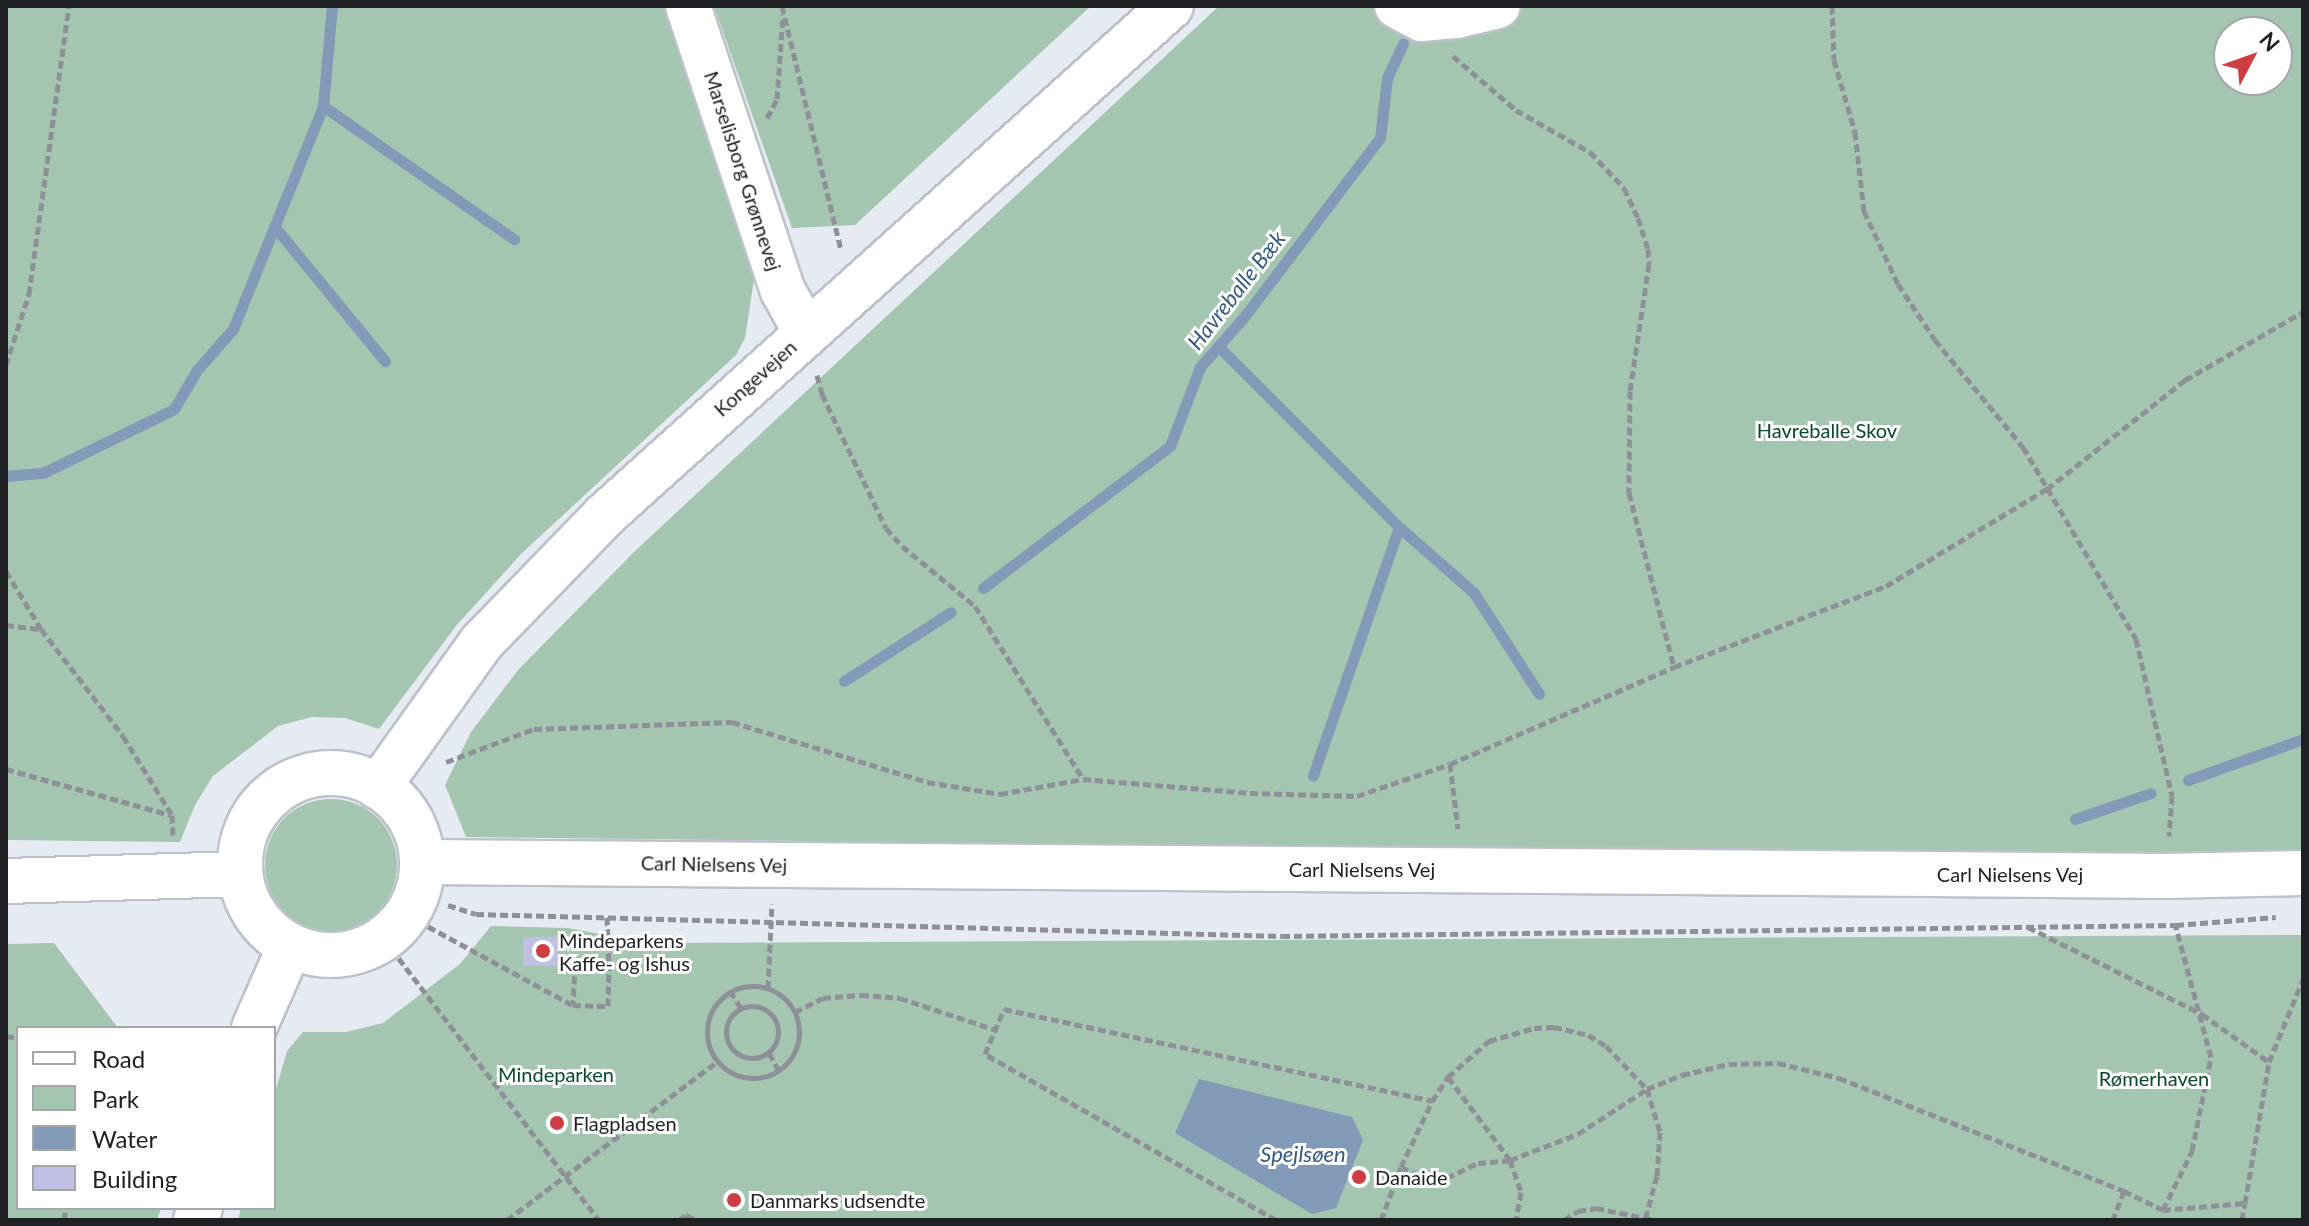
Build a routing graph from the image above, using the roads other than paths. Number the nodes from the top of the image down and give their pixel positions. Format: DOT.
graph roads {
  1 [pos="688,6"];
  2 [pos="1171,6"];
  3 [pos="1498,6"];
  4 [pos="1409,12"];
  5 [pos="806,332"];
  6 [pos="378,787"];
  7 [pos="2303,873"];
  8 [pos="240,874"];
  9 [pos="6,881"];
  10 [pos="407,903"];
  11 [pos="290,946"];
  12 [pos="255,1026"];
  1 -- 5 [label="street, Marselisborg Grønnevej"];
  2 -- 5 [label="street, Kongevejen"];
  3 -- 4 [label="street"];
  5 -- 6 [label="street, Kongevejen"];
  6 -- 8 [label="street"];
  6 -- 10 [label="street"];
  7 -- 10 [label="street, Carl Nielsens Vej"];
  8 -- 9 [label="street"];
  8 -- 11 [label="street"];
  10 -- 11 [label="street"];
  11 -- 12 [label="street"];
}
